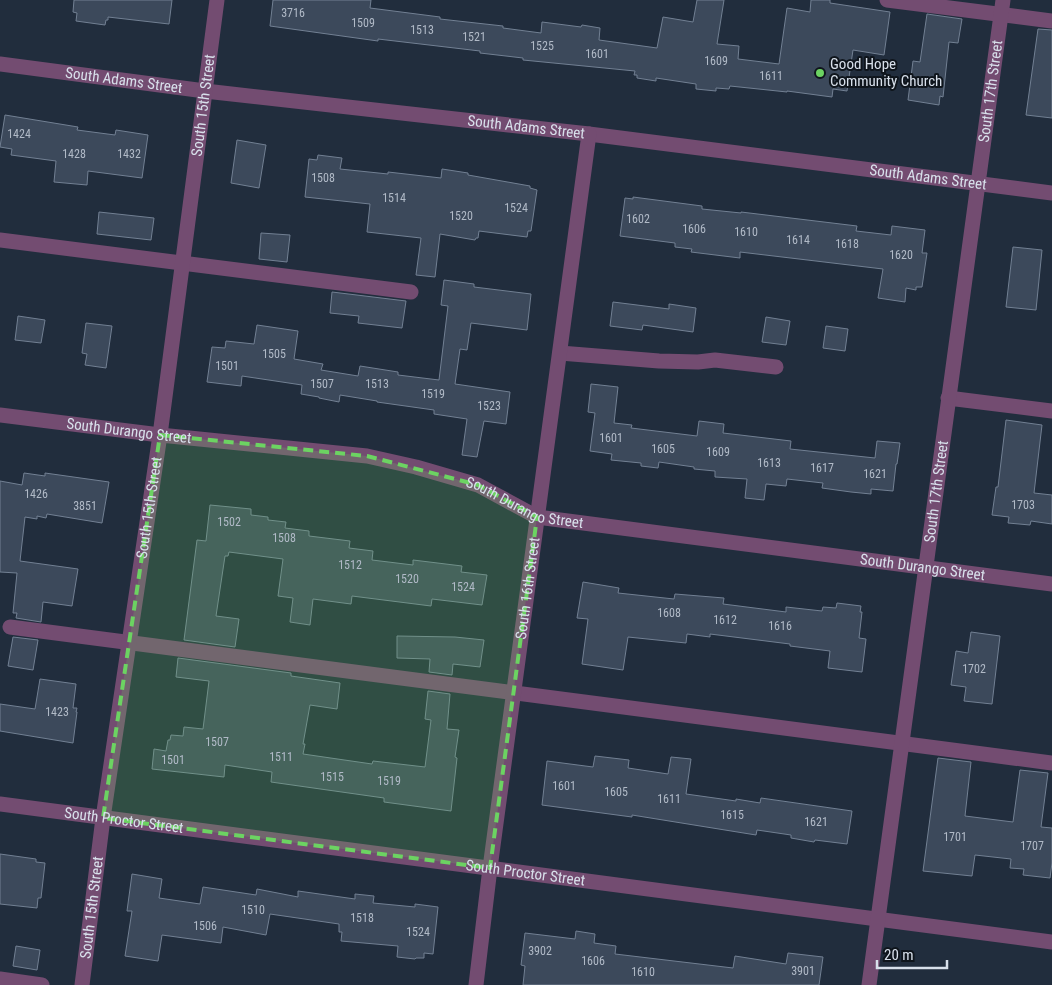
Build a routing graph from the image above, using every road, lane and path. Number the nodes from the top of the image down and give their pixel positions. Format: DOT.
graph roads {
  1 [pos="217,0"];
  2 [pos="887,0"];
  3 [pos="1002,7"];
  4 [pos="1052,21"];
  5 [pos="0,64"];
  6 [pos="205,91"];
  7 [pos="589,134"];
  8 [pos="977,184"];
  9 [pos="1052,193"];
  10 [pos="0,240"];
  11 [pos="182,262"];
  12 [pos="411,292"];
  13 [pos="560,353"];
  14 [pos="776,367"];
  15 [pos="948,398"];
  16 [pos="1052,411"];
  17 [pos="0,415"];
  18 [pos="160,435"];
  19 [pos="537,517"];
  20 [pos="925,568"];
  21 [pos="1052,584"];
  22 [pos="10,627"];
  23 [pos="129,642"];
  24 [pos="514,693"];
  25 [pos="902,743"];
  26 [pos="1052,762"];
  27 [pos="0,804"];
  28 [pos="103,818"];
  29 [pos="490,868"];
  30 [pos="877,919"];
  31 [pos="1052,942"];
  32 [pos="0,979"];
  33 [pos="42,985"];
  34 [pos="82,985"];
  35 [pos="476,985"];
  36 [pos="869,985"];
  1 -- 6 [label="street, South 15th Street"];
  2 -- 3 [label="street"];
  3 -- 4 [label="street"];
  3 -- 8 [label="street, South 17th Street"];
  5 -- 6 [label="street, South Adams Street"];
  6 -- 7 [label="street, South Adams Street"];
  6 -- 11 [label="street, South 15th Street"];
  7 -- 8 [label="street, South Adams Street"];
  7 -- 13 [label="street, South 16th Street"];
  8 -- 9 [label="street, South Adams Street"];
  8 -- 15 [label="street, South 17th Street"];
  10 -- 11 [label="street"];
  11 -- 12 [label="street"];
  11 -- 18 [label="street, South 15th Street"];
  13 -- 14 [label="street"];
  13 -- 19 [label="street, South 16th Street"];
  15 -- 16 [label="street"];
  15 -- 20 [label="street, South 17th Street"];
  17 -- 18 [label="street, South Durango Street"];
  18 -- 19 [label="street, South Durango Street"];
  18 -- 23 [label="street, South 15th Street"];
  19 -- 20 [label="street, South Durango Street"];
  19 -- 24 [label="street, South 16th Street"];
  20 -- 21 [label="street, South Durango Street"];
  20 -- 25 [label="street, South 17th Street"];
  22 -- 23 [label="street"];
  23 -- 24 [label="street"];
  23 -- 28 [label="street, South 15th Street"];
  24 -- 25 [label="street"];
  24 -- 29 [label="street, South 16th Street"];
  25 -- 26 [label="street"];
  25 -- 30 [label="street, South 17th Street"];
  27 -- 28 [label="street, South Proctor Street"];
  28 -- 29 [label="street, South Proctor Street"];
  28 -- 34 [label="street, South 15th Street"];
  29 -- 30 [label="street, South Proctor Street"];
  29 -- 35 [label="street, South 16th Street"];
  30 -- 31 [label="street, South Proctor Street"];
  30 -- 36 [label="street, South 17th Street"];
  32 -- 33 [label="street"];
}
